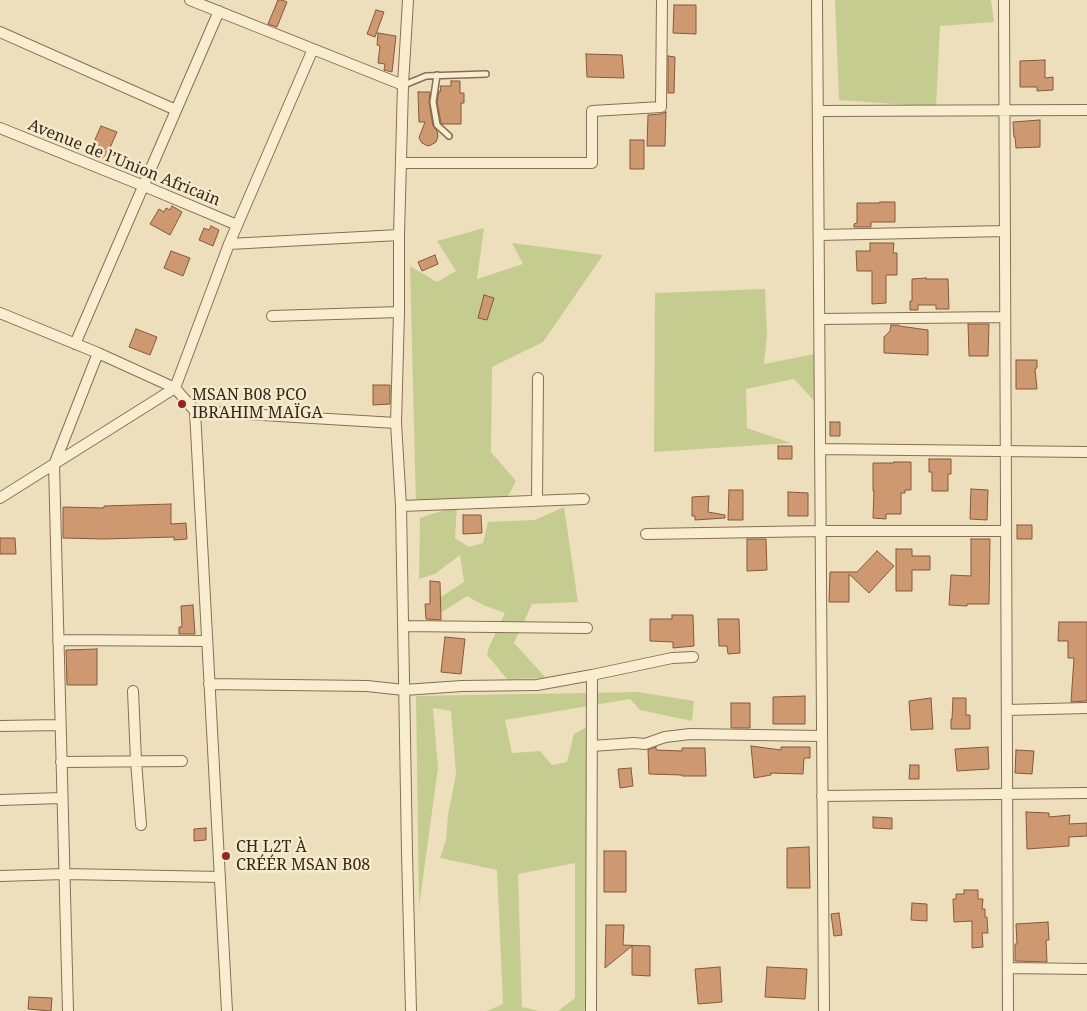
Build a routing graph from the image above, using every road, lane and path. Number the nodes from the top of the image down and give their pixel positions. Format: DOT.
graph roads {
  1 [pos="190,0"];
  2 [pos="408,0"];
  3 [pos="662,0"];
  4 [pos="817,0"];
  5 [pos="1004,0"];
  6 [pos="219,11"];
  7 [pos="0,32"];
  8 [pos="313,49"];
  9 [pos="486,74"];
  10 [pos="437,75"];
  11 [pos="403,85"];
  12 [pos="176,110"];
  13 [pos="1004,110"];
  14 [pos="1087,110"];
  15 [pos="818,111"];
  16 [pos="0,128"];
  17 [pos="449,136"];
  18 [pos="401,163"];
  19 [pos="144,186"];
  20 [pos="237,225"];
  21 [pos="1005,231"];
  22 [pos="398,235"];
  23 [pos="819,235"];
  24 [pos="229,244"];
  25 [pos="399,312"];
  26 [pos="0,313"];
  27 [pos="272,316"];
  28 [pos="1005,317"];
  29 [pos="819,319"];
  30 [pos="76,344"];
  31 [pos="98,353"];
  32 [pos="538,378"];
  33 [pos="174,388"];
  34 [pos="196,411"];
  35 [pos="396,423"];
  36 [pos="820,449"];
  37 [pos="1006,451"];
  38 [pos="1087,452"];
  39 [pos="54,464"];
  40 [pos="0,498"];
  41 [pos="584,498"];
  42 [pos="537,500"];
  43 [pos="401,506"];
  44 [pos="821,531"];
  45 [pos="1006,531"];
  46 [pos="646,534"];
  47 [pos="403,626"];
  48 [pos="587,628"];
  49 [pos="58,640"];
  50 [pos="207,641"];
  51 [pos="693,657"];
  52 [pos="592,675"];
  53 [pos="209,684"];
  54 [pos="404,690"];
  55 [pos="133,691"];
  56 [pos="1087,708"];
  57 [pos="1007,710"];
  58 [pos="60,725"];
  59 [pos="0,726"];
  60 [pos="822,736"];
  61 [pos="592,746"];
  62 [pos="136,761"];
  63 [pos="182,761"];
  64 [pos="61,762"];
  65 [pos="1007,793"];
  66 [pos="1087,793"];
  67 [pos="822,796"];
  68 [pos="62,798"];
  69 [pos="0,800"];
  70 [pos="142,825"];
  71 [pos="64,874"];
  72 [pos="0,876"];
  73 [pos="220,877"];
  74 [pos="1008,968"];
  75 [pos="1087,969"];
  76 [pos="68,1011"];
  77 [pos="227,1011"];
  78 [pos="411,1011"];
  79 [pos="591,1011"];
  80 [pos="824,1011"];
  81 [pos="1008,1011"];
  1 -- 6 [label="street"];
  2 -- 11 [label="street"];
  3 -- 18 [label="street"];
  4 -- 15 [label="street"];
  5 -- 13 [label="street"];
  6 -- 8 [label="street"];
  6 -- 12 [label="street"];
  7 -- 12 [label="street"];
  8 -- 11 [label="street"];
  8 -- 20 [label="street"];
  9 -- 10 [label="lane"];
  10 -- 11 [label="lane"];
  10 -- 17 [label="lane"];
  11 -- 18 [label="street"];
  12 -- 19 [label="street"];
  13 -- 14 [label="street"];
  13 -- 15 [label="street"];
  13 -- 21 [label="street"];
  15 -- 23 [label="street"];
  16 -- 19 [label="street, Avenue de l’Union Africain"];
  18 -- 22 [label="street"];
  19 -- 20 [label="street, Avenue de l’Union Africain"];
  19 -- 30 [label="street"];
  20 -- 24 [label="street"];
  21 -- 23 [label="street"];
  21 -- 28 [label="street"];
  22 -- 24 [label="street"];
  22 -- 25 [label="street"];
  23 -- 29 [label="street"];
  24 -- 33 [label="street"];
  25 -- 27 [label="street"];
  25 -- 35 [label="street"];
  26 -- 30 [label="street"];
  28 -- 29 [label="street"];
  28 -- 37 [label="street"];
  29 -- 36 [label="street"];
  30 -- 31 [label="street"];
  31 -- 33 [label="street"];
  31 -- 39 [label="street"];
  32 -- 42 [label="street"];
  33 -- 34 [label="street"];
  33 -- 39 [label="street"];
  34 -- 35 [label="street"];
  34 -- 50 [label="street"];
  35 -- 43 [label="street"];
  36 -- 37 [label="street"];
  36 -- 44 [label="street"];
  37 -- 38 [label="street"];
  37 -- 45 [label="street"];
  39 -- 40 [label="street"];
  39 -- 49 [label="street"];
  41 -- 42 [label="street"];
  42 -- 43 [label="street"];
  43 -- 47 [label="street"];
  44 -- 45 [label="street"];
  44 -- 46 [label="street"];
  44 -- 60 [label="street"];
  45 -- 57 [label="street"];
  47 -- 48 [label="street"];
  47 -- 54 [label="street"];
  49 -- 50 [label="street"];
  49 -- 58 [label="street"];
  50 -- 53 [label="street"];
  51 -- 52 [label="street"];
  52 -- 54 [label="street"];
  52 -- 61 [label="street"];
  53 -- 54 [label="street"];
  53 -- 73 [label="street"];
  54 -- 78 [label="street"];
  55 -- 62 [label="street"];
  56 -- 57 [label="street"];
  57 -- 65 [label="street"];
  58 -- 59 [label="street"];
  58 -- 64 [label="street"];
  60 -- 61 [label="street"];
  60 -- 67 [label="street"];
  61 -- 79 [label="street"];
  62 -- 63 [label="street"];
  62 -- 64 [label="street"];
  62 -- 70 [label="street"];
  64 -- 68 [label="street"];
  65 -- 66 [label="street"];
  65 -- 67 [label="street"];
  65 -- 74 [label="street"];
  67 -- 80 [label="street"];
  68 -- 69 [label="street"];
  68 -- 71 [label="street"];
  71 -- 72 [label="street"];
  71 -- 73 [label="street"];
  71 -- 76 [label="street"];
  73 -- 77 [label="street"];
  74 -- 75 [label="street"];
  74 -- 81 [label="street"];
}
